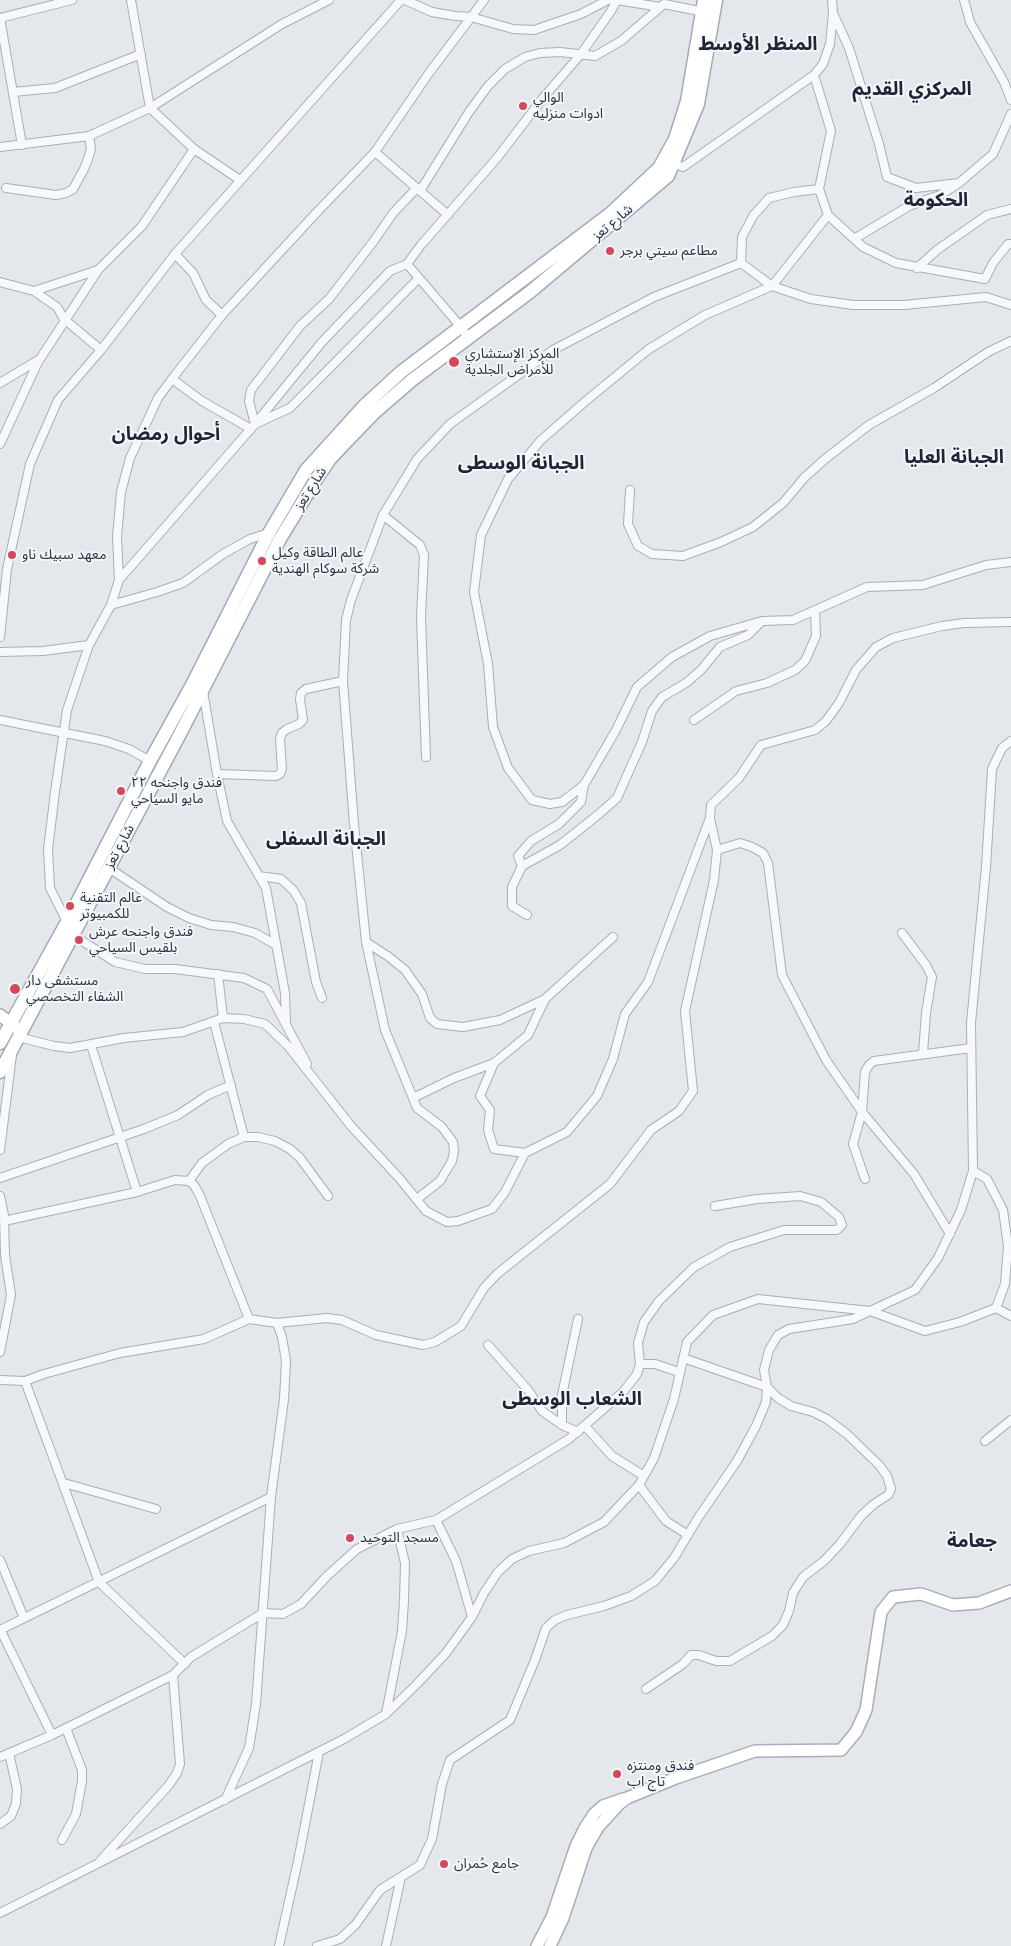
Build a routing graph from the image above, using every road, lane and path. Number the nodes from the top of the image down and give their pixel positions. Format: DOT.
graph roads {
  1 [pos="72,0"];
  2 [pos="131,0"];
  3 [pos="329,0"];
  4 [pos="401,0"];
  5 [pos="405,0"];
  6 [pos="484,0"];
  7 [pos="608,0"];
  8 [pos="716,0"];
  9 [pos="832,0"];
  10 [pos="964,0"];
  11 [pos="660,7"];
  12 [pos="706,8"];
  13 [pos="833,13"];
  14 [pos="471,17"];
  15 [pos="0,18"];
  16 [pos="141,54"];
  17 [pos="581,54"];
  18 [pos="10,71"];
  19 [pos="0,73"];
  20 [pos="814,75"];
  21 [pos="1008,81"];
  22 [pos="13,92"];
  23 [pos="1011,100"];
  24 [pos="150,108"];
  25 [pos="1011,114"];
  26 [pos="89,136"];
  27 [pos="22,145"];
  28 [pos="0,146"];
  29 [pos="194,149"];
  30 [pos="375,152"];
  31 [pos="669,162"];
  32 [pos="240,180"];
  33 [pos="959,182"];
  34 [pos="6,188"];
  35 [pos="418,189"];
  36 [pos="819,189"];
  37 [pos="1011,209"];
  38 [pos="448,215"];
  39 [pos="828,215"];
  40 [pos="854,239"];
  41 [pos="1011,244"];
  42 [pos="175,254"];
  43 [pos="407,264"];
  44 [pos="741,264"];
  45 [pos="917,268"];
  46 [pos="98,270"];
  47 [pos="419,278"];
  48 [pos="0,282"];
  49 [pos="772,286"];
  50 [pos="34,292"];
  51 [pos="1011,305"];
  52 [pos="222,316"];
  53 [pos="64,319"];
  54 [pos="461,327"];
  55 [pos="469,339"];
  56 [pos="1011,341"];
  57 [pos="101,350"];
  58 [pos="40,359"];
  59 [pos="172,379"];
  60 [pos="0,383"];
  61 [pos="253,427"];
  62 [pos="0,444"];
  63 [pos="630,490"];
  64 [pos="383,515"];
  65 [pos="274,536"];
  66 [pos="1011,562"];
  67 [pos="119,580"];
  68 [pos="111,605"];
  69 [pos="815,610"];
  70 [pos="762,621"];
  71 [pos="1011,622"];
  72 [pos="0,637"];
  73 [pos="89,645"];
  74 [pos="0,652"];
  75 [pos="344,680"];
  76 [pos="198,688"];
  77 [pos="0,720"];
  78 [pos="694,720"];
  79 [pos="64,732"];
  80 [pos="1011,742"];
  81 [pos="426,757"];
  82 [pos="150,761"];
  83 [pos="216,774"];
  84 [pos="584,785"];
  85 [pos="710,818"];
  86 [pos="717,850"];
  87 [pos="522,866"];
  88 [pos="109,868"];
  89 [pos="259,876"];
  90 [pos="527,915"];
  91 [pos="66,922"];
  92 [pos="902,933"];
  93 [pos="73,935"];
  94 [pos="613,937"];
  95 [pos="366,942"];
  96 [pos="276,945"];
  97 [pos="218,974"];
  98 [pos="322,998"];
  99 [pos="545,999"];
  100 [pos="223,1018"];
  101 [pos="5,1019"];
  102 [pos="214,1022"];
  103 [pos="286,1023"];
  104 [pos="20,1034"];
  105 [pos="0,1042"];
  106 [pos="91,1045"];
  107 [pos="971,1048"];
  108 [pos="13,1050"];
  109 [pos="923,1053"];
  110 [pos="494,1063"];
  111 [pos="0,1072"];
  112 [pos="313,1077"];
  113 [pos="231,1085"];
  114 [pos="413,1098"];
  115 [pos="862,1112"];
  116 [pos="119,1137"];
  117 [pos="244,1137"];
  118 [pos="0,1150"];
  119 [pos="525,1153"];
  120 [pos="973,1171"];
  121 [pos="0,1178"];
  122 [pos="865,1179"];
  123 [pos="188,1181"];
  124 [pos="137,1192"];
  125 [pos="0,1196"];
  126 [pos="328,1196"];
  127 [pos="417,1199"];
  128 [pos="715,1206"];
  129 [pos="4,1222"];
  130 [pos="950,1234"];
  131 [pos="3,1257"];
  132 [pos="996,1308"];
  133 [pos="870,1311"];
  134 [pos="1011,1316"];
  135 [pos="249,1319"];
  136 [pos="578,1319"];
  137 [pos="277,1323"];
  138 [pos="488,1345"];
  139 [pos="0,1352"];
  140 [pos="683,1358"];
  141 [pos="640,1364"];
  142 [pos="679,1372"];
  143 [pos="0,1380"];
  144 [pos="25,1381"];
  145 [pos="767,1386"];
  146 [pos="1011,1420"];
  147 [pos="562,1425"];
  148 [pos="585,1426"];
  149 [pos="578,1432"];
  150 [pos="985,1441"];
  151 [pos="644,1476"];
  152 [pos="64,1483"];
  153 [pos="639,1485"];
  154 [pos="271,1497"];
  155 [pos="156,1510"];
  156 [pos="436,1520"];
  157 [pos="397,1529"];
  158 [pos="688,1535"];
  159 [pos="0,1560"];
  160 [pos="99,1582"];
  161 [pos="1011,1591"];
  162 [pos="262,1613"];
  163 [pos="472,1617"];
  164 [pos="24,1618"];
  165 [pos="0,1629"];
  166 [pos="185,1664"];
  167 [pos="173,1675"];
  168 [pos="646,1689"];
  169 [pos="386,1714"];
  170 [pos="66,1728"];
  171 [pos="52,1735"];
  172 [pos="319,1752"];
  173 [pos="9,1753"];
  174 [pos="0,1757"];
  175 [pos="627,1798"];
  176 [pos="225,1800"];
  177 [pos="0,1824"];
  178 [pos="62,1840"];
  179 [pos="97,1864"];
  180 [pos="401,1877"];
  181 [pos="0,1912"];
  182 [pos="278,1946"];
  183 [pos="317,1946"];
  184 [pos="386,1946"];
  185 [pos="537,1946"];
  186 [pos="550,1946"];
  1 -- 15 [label="street"];
  2 -- 16 [label="street"];
  3 -- 24 [label="street"];
  4 -- 32 [label="street"];
  5 -- 14 [label="street"];
  6 -- 14 [label="street"];
  7 -- 14 [label="street"];
  8 -- 12 [label="main road, شارع تعز"];
  9 -- 13 [label="street"];
  10 -- 21 [label="street"];
  11 -- 12 [label="street"];
  11 -- 17 [label="street"];
  11 -- 17 [label="street"];
  12 -- 31 [label="main road, شارع تعز"];
  13 -- 20 [label="street"];
  13 -- 33 [label="street"];
  14 -- 30 [label="street"];
  15 -- 18 [label="street"];
  16 -- 22 [label="street"];
  16 -- 24 [label="street"];
  17 -- 35 [label="street"];
  17 -- 38 [label="street"];
  18 -- 19 [label="street"];
  18 -- 22 [label="street"];
  20 -- 31 [label="street"];
  20 -- 36 [label="street"];
  21 -- 23 [label="street"];
  22 -- 27 [label="street"];
  24 -- 26 [label="street"];
  24 -- 29 [label="street"];
  25 -- 33 [label="street"];
  26 -- 27 [label="street"];
  26 -- 34 [label="street"];
  27 -- 28 [label="street"];
  29 -- 32 [label="street"];
  29 -- 46 [label="street"];
  30 -- 35 [label="street"];
  30 -- 52 [label="street"];
  31 -- 54 [label="main road, شارع تعز"];
  31 -- 55 [label="main road, شارع تعز"];
  32 -- 42 [label="street"];
  33 -- 40 [label="street"];
  35 -- 38 [label="street"];
  35 -- 61 [label="street"];
  36 -- 39 [label="street"];
  36 -- 44 [label="street"];
  37 -- 45 [label="street"];
  38 -- 43 [label="street"];
  39 -- 40 [label="street"];
  39 -- 49 [label="street"];
  40 -- 45 [label="street"];
  41 -- 45 [label="street"];
  42 -- 52 [label="street"];
  42 -- 57 [label="street"];
  43 -- 47 [label="street"];
  43 -- 61 [label="street"];
  44 -- 49 [label="street"];
  44 -- 64 [label="street"];
  46 -- 50 [label="street"];
  46 -- 53 [label="street"];
  47 -- 54 [label="street"];
  47 -- 61 [label="street"];
  48 -- 50 [label="street"];
  49 -- 51 [label="street"];
  49 -- 84 [label="street"];
  50 -- 53 [label="street"];
  52 -- 59 [label="street"];
  53 -- 57 [label="street"];
  53 -- 58 [label="street"];
  54 -- 55 [label="street"];
  54 -- 65 [label="main road, شارع تعز"];
  55 -- 65 [label="main road, شارع تعز"];
  56 -- 63 [label="street"];
  57 -- 72 [label="street"];
  58 -- 60 [label="street"];
  58 -- 62 [label="street"];
  59 -- 61 [label="street"];
  59 -- 67 [label="street"];
  61 -- 67 [label="street"];
  64 -- 75 [label="street"];
  64 -- 81 [label="street"];
  65 -- 68 [label="street"];
  65 -- 76 [label="main road, شارع تعز"];
  66 -- 69 [label="street"];
  67 -- 68 [label="street"];
  68 -- 73 [label="street"];
  69 -- 70 [label="street"];
  69 -- 78 [label="street"];
  70 -- 84 [label="street"];
  70 -- 87 [label="street"];
  71 -- 85 [label="street"];
  73 -- 74 [label="street"];
  73 -- 79 [label="street"];
  75 -- 83 [label="street"];
  75 -- 95 [label="street"];
  76 -- 82 [label="main road, شارع تعز"];
  76 -- 83 [label="street"];
  76 -- 88 [label="main road, شارع تعز"];
  77 -- 79 [label="street"];
  79 -- 82 [label="street"];
  79 -- 91 [label="street"];
  80 -- 107 [label="street"];
  82 -- 91 [label="main road, شارع تعز"];
  83 -- 89 [label="street"];
  84 -- 87 [label="street"];
  85 -- 86 [label="street"];
  85 -- 119 [label="street"];
  86 -- 115 [label="street"];
  86 -- 137 [label="street"];
  87 -- 90 [label="street"];
  88 -- 93 [label="main road, شارع تعز"];
  88 -- 96 [label="street"];
  89 -- 96 [label="street"];
  89 -- 98 [label="street"];
  91 -- 101 [label="main road, شارع تعز"];
  92 -- 109 [label="street"];
  93 -- 97 [label="street"];
  93 -- 104 [label="main road, شارع تعز"];
  94 -- 99 [label="street"];
  95 -- 99 [label="street"];
  95 -- 114 [label="street"];
  96 -- 103 [label="street"];
  97 -- 100 [label="street"];
  97 -- 103 [label="street"];
  99 -- 110 [label="street"];
  100 -- 102 [label="street"];
  100 -- 112 [label="street"];
  101 -- 104 [label="main road"];
  101 -- 105 [label="main road, شارع تعز"];
  102 -- 106 [label="street"];
  102 -- 113 [label="street"];
  103 -- 112 [label="street"];
  104 -- 106 [label="street"];
  104 -- 108 [label="main road, شارع تعز"];
  106 -- 116 [label="street"];
  107 -- 109 [label="street"];
  107 -- 120 [label="street"];
  108 -- 111 [label="main road, شارع تعز"];
  108 -- 118 [label="street"];
  109 -- 115 [label="street"];
  110 -- 114 [label="street"];
  110 -- 119 [label="street"];
  112 -- 127 [label="street"];
  113 -- 116 [label="street"];
  113 -- 117 [label="street"];
  114 -- 127 [label="street"];
  115 -- 122 [label="street"];
  115 -- 130 [label="street"];
  116 -- 121 [label="street"];
  116 -- 124 [label="street"];
  117 -- 123 [label="street"];
  117 -- 126 [label="street"];
  119 -- 127 [label="street"];
  120 -- 130 [label="street"];
  120 -- 132 [label="street"];
  123 -- 124 [label="street"];
  123 -- 135 [label="street"];
  124 -- 129 [label="street"];
  125 -- 129 [label="street"];
  128 -- 141 [label="street"];
  129 -- 131 [label="street"];
  130 -- 133 [label="street"];
  131 -- 139 [label="street"];
  132 -- 133 [label="street"];
  132 -- 134 [label="street"];
  133 -- 140 [label="street"];
  133 -- 145 [label="street"];
  135 -- 137 [label="street"];
  135 -- 144 [label="street"];
  136 -- 147 [label="street"];
  137 -- 154 [label="street"];
  138 -- 147 [label="street"];
  140 -- 142 [label="street"];
  140 -- 145 [label="street"];
  141 -- 142 [label="street"];
  141 -- 148 [label="street"];
  142 -- 151 [label="street"];
  143 -- 144 [label="street"];
  144 -- 152 [label="street"];
  145 -- 158 [label="street"];
  145 -- 168 [label="street"];
  146 -- 150 [label="street"];
  147 -- 149 [label="street"];
  148 -- 149 [label="street"];
  148 -- 151 [label="street"];
  149 -- 156 [label="street"];
  151 -- 153 [label="street"];
  152 -- 155 [label="street"];
  152 -- 160 [label="street"];
  153 -- 158 [label="street"];
  153 -- 163 [label="street"];
  154 -- 160 [label="street"];
  154 -- 162 [label="street"];
  156 -- 157 [label="street"];
  156 -- 163 [label="street"];
  157 -- 162 [label="street"];
  157 -- 169 [label="street"];
  158 -- 180 [label="street"];
  159 -- 164 [label="street"];
  160 -- 164 [label="street"];
  160 -- 166 [label="street"];
  161 -- 175 [label="main road"];
  162 -- 166 [label="street"];
  162 -- 176 [label="street"];
  163 -- 169 [label="street"];
  164 -- 165 [label="street"];
  165 -- 171 [label="street"];
  166 -- 167 [label="street"];
  167 -- 170 [label="street"];
  167 -- 179 [label="street"];
  169 -- 172 [label="street"];
  170 -- 171 [label="street"];
  170 -- 178 [label="street"];
  171 -- 173 [label="street"];
  172 -- 176 [label="street"];
  172 -- 182 [label="street"];
  173 -- 174 [label="street"];
  173 -- 177 [label="street"];
  175 -- 185 [label="main road"];
  175 -- 186 [label="main road"];
  176 -- 179 [label="street"];
  179 -- 181 [label="street"];
  180 -- 183 [label="street"];
  180 -- 184 [label="street"];
}
